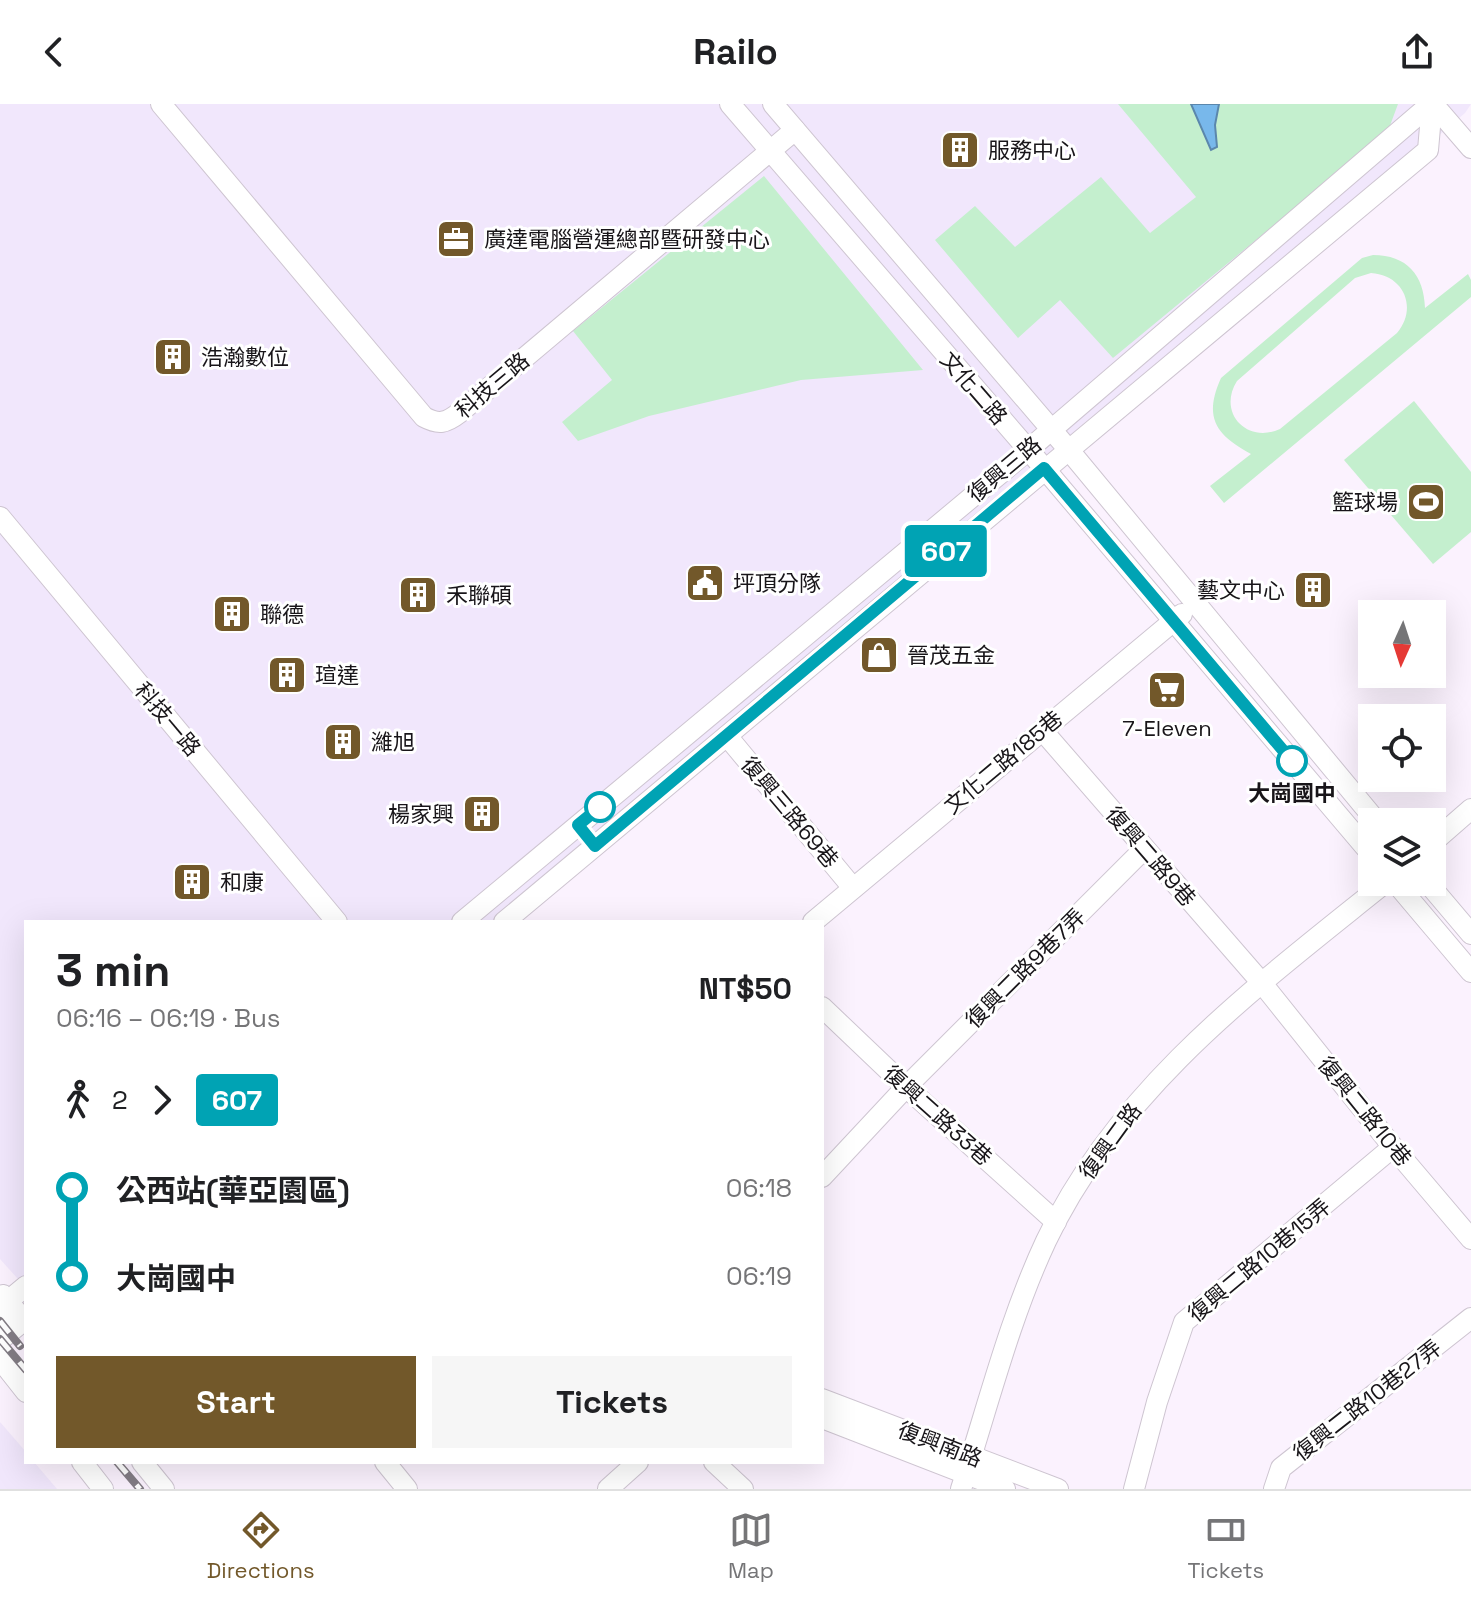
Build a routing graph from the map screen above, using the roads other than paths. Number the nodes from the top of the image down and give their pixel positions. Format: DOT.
graph roads {
  1 [pos="161,104"];
  2 [pos="730,104"];
  3 [pos="773,104"];
  4 [pos="1432,104"];
  5 [pos="795,130"];
  6 [pos="1471,148"];
  7 [pos="770,152"];
  8 [pos="1051,429"];
  9 [pos="1068,449"];
  10 [pos="1028,450"];
  11 [pos="1044,468"];
  12 [pos="0,517"];
  13 [pos="1195,604"];
  14 [pos="1173,621"];
  15 [pos="1042,730"];
  16 [pos="727,736"];
  17 [pos="1365,808"];
  18 [pos="1471,809"];
  19 [pos="578,825"];
  20 [pos="1446,831"];
  21 [pos="1358,839"];
  22 [pos="595,846"];
  23 [pos="1144,849"];
  24 [pos="853,888"];
  25 [pos="1368,896"];
  26 [pos="1407,896"];
  27 [pos="1439,896"];
  28 [pos="335,920"];
  29 [pos="464,920"];
  30 [pos="506,920"];
  31 [pos="815,920"];
  32 [pos="1471,934"];
  33 [pos="1471,972"];
  34 [pos="1261,982"];
  35 [pos="824,1009"];
  36 [pos="906,1087"];
  37 [pos="1393,1147"];
  38 [pos="824,1175"];
  39 [pos="1056,1222"];
  40 [pos="1471,1239"];
  41 [pos="24,1287"];
  42 [pos="4,1297"];
  43 [pos="1471,1318"];
  44 [pos="24,1320"];
  45 [pos="24,1322"];
  46 [pos="0,1323"];
  47 [pos="0,1340"];
  48 [pos="0,1359"];
  49 [pos="24,1389"];
  50 [pos="824,1400"];
  51 [pos="824,1419"];
  52 [pos="910,1442"];
  53 [pos="84,1464"];
  54 [pos="144,1464"];
  55 [pos="636,1464"];
  56 [pos="716,1464"];
  57 [pos="966,1473"];
  58 [pos="103,1489"];
  59 [pos="164,1489"];
  60 [pos="608,1489"];
  61 [pos="743,1489"];
  62 [pos="1005,1489"];
  63 [pos="1058,1489"];
  64 [pos="1134,1489"];
  65 [pos="1274,1489"];
  1 -- 7 [label="street, 科技三路"];
  2 -- 7 [label="street, 文化二路"];
  3 -- 5 [label="street, 文化二路"];
  4 -- 6 [label="street"];
  4 -- 8 [label="street, 復興三路"];
  4 -- 9 [label="street, 復興三路"];
  5 -- 7 [label="street, 科技三路"];
  5 -- 8 [label="street, 文化二路"];
  7 -- 10 [label="street, 文化二路"];
  8 -- 9 [label="street, 文化二路"];
  8 -- 10 [label="street, 復興三路"];
  9 -- 11 [label="street, 復興三路"];
  9 -- 13 [label="street, 文化二路"];
  10 -- 11 [label="street, 文化二路"];
  10 -- 19 [label="street, 復興三路"];
  11 -- 14 [label="street, 文化二路"];
  11 -- 16 [label="street, 復興三路"];
  12 -- 28 [label="street, 科技一路"];
  13 -- 14 [label="street, 文化二路185巷"];
  13 -- 17 [label="street, 文化二路"];
  14 -- 15 [label="street, 文化二路185巷"];
  14 -- 21 [label="street, 文化二路"];
  15 -- 23 [label="street, 復興二路9巷"];
  15 -- 24 [label="street, 文化二路185巷"];
  16 -- 22 [label="street, 復興三路"];
  16 -- 24 [label="street, 復興三路69巷"];
  18 -- 20 [label="street"];
  19 -- 22 [label="street"];
  19 -- 29 [label="street, 復興三路"];
  22 -- 30 [label="street, 復興三路"];
  23 -- 34 [label="street, 復興二路9巷"];
  23 -- 36 [label="street, 復興二路9巷7弄"];
  24 -- 31 [label="street, 文化二路185巷"];
  25 -- 34 [label="street, 復興二路"];
  26 -- 33 [label="street"];
  27 -- 32 [label="street"];
  34 -- 37 [label="street, 復興二路10巷"];
  34 -- 39 [label="street, 復興二路"];
  35 -- 36 [label="street, 復興二路33巷"];
  36 -- 38 [label="street, 復興二路9巷7弄"];
  36 -- 39 [label="street, 復興二路33巷"];
  37 -- 40 [label="street, 復興二路10巷"];
  37 -- 64 [label="street, 復興二路10巷15弄"];
  39 -- 57 [label="street, 復興二路"];
  41 -- 42 [label="street"];
  42 -- 44 [label="street"];
  42 -- 46 [label="street"];
  43 -- 65 [label="street, 復興二路10巷27弄"];
  45 -- 47 [label="street"];
  48 -- 49 [label="street"];
  50 -- 52 [label="street, 復興南路"];
  51 -- 52 [label="street, 復興南路"];
  52 -- 57 [label="street, 復興南路"];
  53 -- 58 [label="street"];
  54 -- 59 [label="street"];
  55 -- 60 [label="street"];
  56 -- 61 [label="street"];
  57 -- 62 [label="street, 復興南路"];
  57 -- 63 [label="street, 復興南路"];
}
